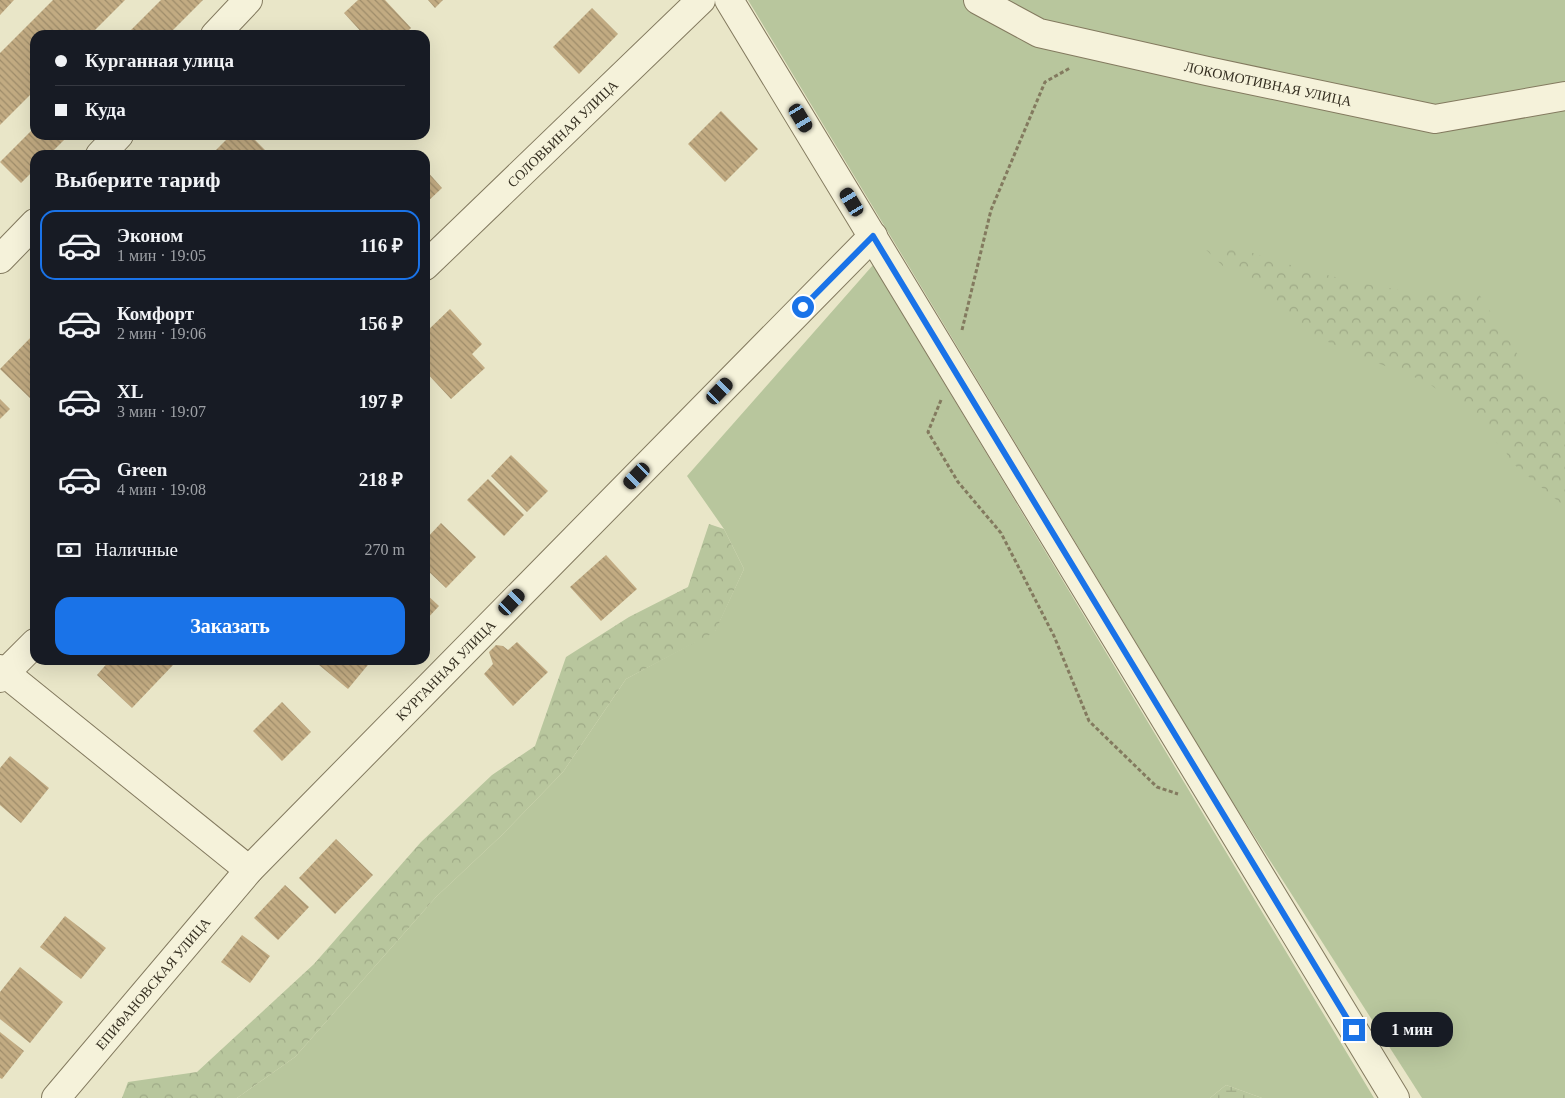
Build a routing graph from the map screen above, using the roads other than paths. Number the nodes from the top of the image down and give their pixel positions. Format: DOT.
graph roads {
  1 [pos="248,0"];
  2 [pos="701,0"];
  3 [pos="729,0"];
  4 [pos="978,0"];
  5 [pos="220,30"];
  6 [pos="1565,96"];
  7 [pos="114,140"];
  8 [pos="105,150"];
  9 [pos="30,228"];
  10 [pos="873,236"];
  11 [pos="0,259"];
  12 [pos="430,261"];
  13 [pos="30,648"];
  14 [pos="2,673"];
  15 [pos="249,870"];
  16 [pos="56,1098"];
  17 [pos="1395,1098"];
  1 -- 5 [label="street"];
  2 -- 12 [label="street, СОЛОВЬИНАЯ УЛИЦА"];
  3 -- 10 [label="street"];
  4 -- 6 [label="street, ЛОКОМОТИВНАЯ УЛИЦА"];
  7 -- 8 [label="street"];
  9 -- 11 [label="street"];
  10 -- 15 [label="street, КУРГАННАЯ УЛИЦА"];
  10 -- 17 [label="street"];
  13 -- 14 [label="street"];
  14 -- 15 [label="street"];
  15 -- 16 [label="street, ЕПИФАНОВСКАЯ УЛИЦА"];
}
